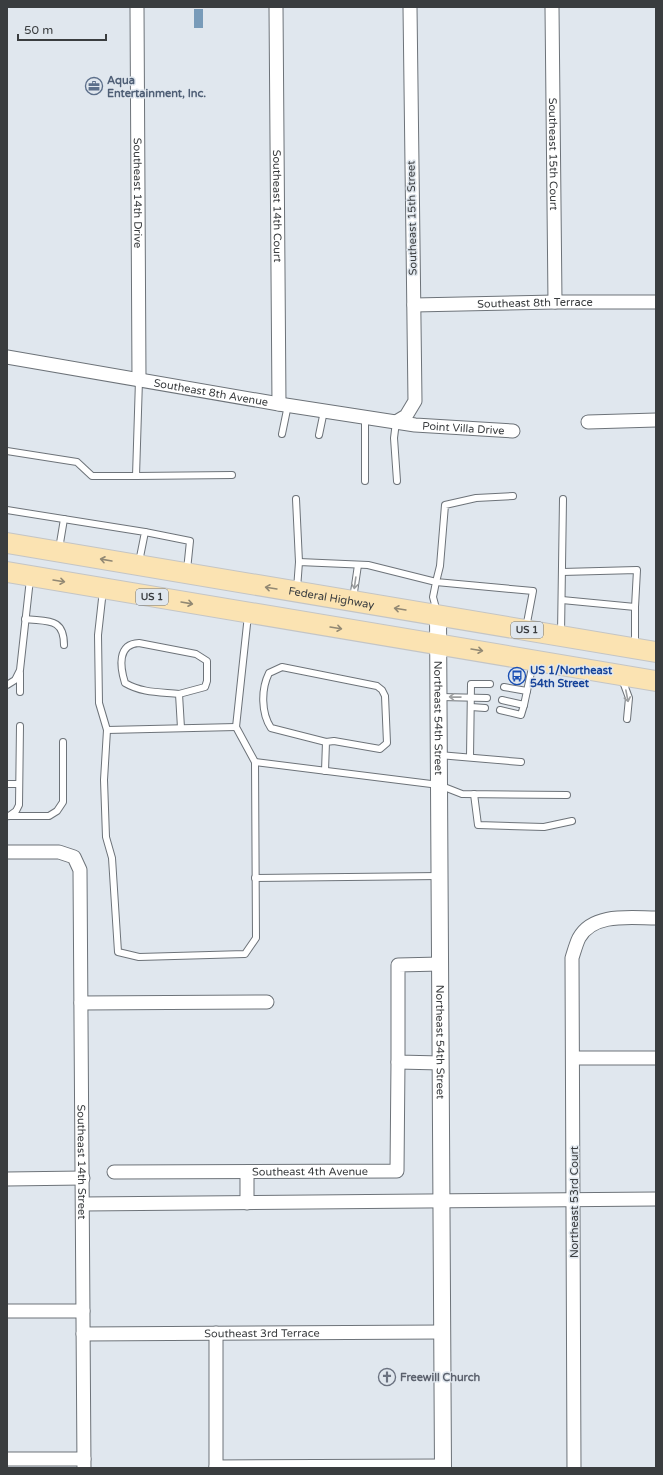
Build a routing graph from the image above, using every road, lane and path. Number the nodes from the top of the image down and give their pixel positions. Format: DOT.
graph roads {
  1 [pos="137,7"];
  2 [pos="276,7"];
  3 [pos="410,7"];
  4 [pos="552,7"];
  5 [pos="555,302"];
  6 [pos="656,302"];
  7 [pos="414,305"];
  8 [pos="7,357"];
  9 [pos="139,380"];
  10 [pos="283,405"];
  11 [pos="324,411"];
  12 [pos="365,417"];
  13 [pos="656,420"];
  14 [pos="396,422"];
  15 [pos="588,422"];
  16 [pos="414,425"];
  17 [pos="513,431"];
  18 [pos="282,434"];
  19 [pos="319,435"];
  20 [pos="7,451"];
  21 [pos="232,475"];
  22 [pos="136,476"];
  23 [pos="397,481"];
  24 [pos="366,482"];
  25 [pos="513,496"];
  26 [pos="296,498"];
  27 [pos="563,499"];
  28 [pos="7,510"];
  29 [pos="64,519"];
  30 [pos="145,532"];
  31 [pos="7,543"];
  32 [pos="58,552"];
  33 [pos="299,562"];
  34 [pos="138,565"];
  35 [pos="358,565"];
  36 [pos="158,569"];
  37 [pos="7,572"];
  38 [pos="562,572"];
  39 [pos="187,574"];
  40 [pos="30,576"];
  41 [pos="436,582"];
  42 [pos="103,588"];
  43 [pos="296,592"];
  44 [pos="562,600"];
  45 [pos="352,601"];
  46 [pos="635,607"];
  47 [pos="248,613"];
  48 [pos="438,616"];
  49 [pos="25,619"];
  50 [pos="526,630"];
  51 [pos="561,636"];
  52 [pos="438,644"];
  53 [pos="64,646"];
  54 [pos="635,648"];
  55 [pos="656,652"];
  56 [pos="534,660"];
  57 [pos="20,670"];
  58 [pos="621,674"];
  59 [pos="656,681"];
  60 [pos="490,684"];
  61 [pos="7,685"];
  62 [pos="504,687"];
  63 [pos="527,691"];
  64 [pos="20,692"];
  65 [pos="179,694"];
  66 [pos="438,697"];
  67 [pos="471,697"];
  68 [pos="487,698"];
  69 [pos="502,700"];
  70 [pos="524,704"];
  71 [pos="471,707"];
  72 [pos="485,708"];
  73 [pos="500,710"];
  74 [pos="627,719"];
  75 [pos="20,726"];
  76 [pos="236,727"];
  77 [pos="181,728"];
  78 [pos="107,730"];
  79 [pos="63,742"];
  80 [pos="326,742"];
  81 [pos="439,755"];
  82 [pos="470,757"];
  83 [pos="255,762"];
  84 [pos="521,762"];
  85 [pos="325,771"];
  86 [pos="7,784"];
  87 [pos="19,784"];
  88 [pos="439,785"];
  89 [pos="474,794"];
  90 [pos="567,795"];
  91 [pos="9,816"];
  92 [pos="572,821"];
  93 [pos="7,852"];
  94 [pos="440,876"];
  95 [pos="255,878"];
  96 [pos="656,918"];
  97 [pos="440,964"];
  98 [pos="267,1002"];
  99 [pos="81,1003"];
  100 [pos="573,1058"];
  101 [pos="656,1058"];
  102 [pos="398,1062"];
  103 [pos="441,1063"];
  104 [pos="114,1172"];
  105 [pos="247,1172"];
  106 [pos="83,1178"];
  107 [pos="7,1179"];
  108 [pos="574,1199"];
  109 [pos="656,1199"];
  110 [pos="442,1201"];
  111 [pos="247,1203"];
  112 [pos="83,1204"];
  113 [pos="7,1311"];
  114 [pos="83,1311"];
  115 [pos="442,1332"];
  116 [pos="216,1333"];
  117 [pos="83,1334"];
  118 [pos="7,1459"];
  119 [pos="84,1464"];
  120 [pos="216,1467"];
  121 [pos="362,1467"];
  122 [pos="443,1467"];
  123 [pos="249,1468"];
  124 [pos="574,1468"];
  1 -- 9 [label="street, Southeast 14th Drive"];
  2 -- 10 [label="street, Southeast 14th Court"];
  3 -- 7 [label="street, Southeast 15th Street"];
  4 -- 5 [label="street, Southeast 15th Court"];
  5 -- 6 [label="street, Southeast 8th Terrace"];
  5 -- 7 [label="street, Southeast 8th Terrace"];
  7 -- 14 [label="street, Southeast 15th Street"];
  8 -- 9 [label="street, Southeast 8th Avenue"];
  9 -- 10 [label="street, Southeast 8th Avenue"];
  9 -- 22 [label="lane"];
  10 -- 11 [label="street, Southeast 8th Avenue"];
  10 -- 18 [label="lane"];
  11 -- 12 [label="street, Southeast 8th Avenue"];
  11 -- 19 [label="lane"];
  12 -- 14 [label="street, Southeast 8th Avenue"];
  12 -- 24 [label="lane"];
  13 -- 15 [label="street"];
  14 -- 16 [label="street, Southeast 8th Avenue"];
  14 -- 23 [label="lane"];
  16 -- 17 [label="street, Point Villa Drive"];
  20 -- 22 [label="lane"];
  21 -- 22 [label="lane"];
  25 -- 41 [label="lane"];
  26 -- 33 [label="lane"];
  27 -- 38 [label="lane"];
  28 -- 29 [label="lane"];
  29 -- 30 [label="lane"];
  29 -- 32 [label="lane"];
  30 -- 34 [label="lane"];
  30 -- 39 [label="lane"];
  31 -- 32 [label="main road, Federal Highway / US 1"];
  34 -- 32 [label="main road, Federal Highway / US 1, one-way"];
  33 -- 35 [label="lane"];
  33 -- 43 [label="lane"];
  34 -- 36 [label="main road, Federal Highway / US 1"];
  35 -- 41 [label="lane"];
  35 -- 45 [label="lane, one-way"];
  36 -- 39 [label="main road, Federal Highway / US 1"];
  36 -- 42 [label="main road"];
  37 -- 40 [label="main road, US 1"];
  38 -- 44 [label="lane"];
  38 -- 46 [label="lane"];
  43 -- 39 [label="main road, Federal Highway / US 1, one-way"];
  40 -- 42 [label="main road, US 1, one-way"];
  40 -- 49 [label="lane"];
  41 -- 48 [label="lane"];
  41 -- 50 [label="lane"];
  42 -- 47 [label="main road, US 1, one-way"];
  42 -- 78 [label="lane"];
  43 -- 45 [label="main road, Federal Highway / US 1"];
  44 -- 46 [label="lane"];
  44 -- 51 [label="lane"];
  48 -- 45 [label="main road, Federal Highway / US 1, one-way"];
  46 -- 54 [label="lane"];
  47 -- 52 [label="main road, US 1, one-way"];
  47 -- 76 [label="lane"];
  48 -- 50 [label="main road, Federal Highway / US 1"];
  48 -- 52 [label="street, Northeast 54th Street"];
  49 -- 53 [label="lane"];
  49 -- 57 [label="lane"];
  50 -- 51 [label="main road, Federal Highway / US 1"];
  51 -- 54 [label="main road, Federal Highway / US 1"];
  52 -- 56 [label="main road, US 1, one-way"];
  52 -- 66 [label="street, Northeast 54th Street"];
  54 -- 55 [label="main road, Federal Highway / US 1"];
  56 -- 58 [label="main road, US 1"];
  56 -- 63 [label="lane"];
  57 -- 61 [label="lane"];
  57 -- 64 [label="lane"];
  58 -- 59 [label="main road, US 1"];
  58 -- 74 [label="lane, one-way"];
  60 -- 67 [label="lane"];
  62 -- 63 [label="lane"];
  63 -- 70 [label="lane"];
  65 -- 65 [label="lane"];
  65 -- 77 [label="lane"];
  67 -- 66 [label="lane, one-way"];
  66 -- 81 [label="street, Northeast 54th Street"];
  67 -- 68 [label="lane"];
  67 -- 71 [label="lane"];
  69 -- 70 [label="lane"];
  70 -- 73 [label="lane"];
  71 -- 72 [label="lane"];
  71 -- 82 [label="lane"];
  75 -- 87 [label="lane"];
  76 -- 77 [label="lane"];
  76 -- 83 [label="lane"];
  77 -- 78 [label="lane"];
  78 -- 95 [label="lane"];
  79 -- 91 [label="lane"];
  80 -- 80 [label="lane"];
  80 -- 85 [label="lane"];
  81 -- 82 [label="lane"];
  81 -- 88 [label="street, Northeast 54th Street"];
  82 -- 84 [label="lane"];
  83 -- 85 [label="lane"];
  83 -- 95 [label="lane"];
  85 -- 88 [label="lane"];
  86 -- 87 [label="lane"];
  87 -- 91 [label="lane"];
  88 -- 89 [label="lane"];
  88 -- 94 [label="street, Northeast 54th Street"];
  89 -- 90 [label="lane"];
  89 -- 92 [label="lane"];
  93 -- 99 [label="street, Southeast 14th Street"];
  94 -- 95 [label="lane"];
  94 -- 97 [label="street, Northeast 54th Street"];
  96 -- 100 [label="street, Northeast 53rd Court"];
  97 -- 102 [label="street"];
  97 -- 103 [label="street, Northeast 54th Street"];
  98 -- 99 [label="street"];
  99 -- 106 [label="street, Southeast 14th Street"];
  100 -- 101 [label="street"];
  100 -- 108 [label="street, Northeast 53rd Court"];
  102 -- 103 [label="street"];
  102 -- 105 [label="street, Southeast 4th Avenue"];
  103 -- 110 [label="street, Northeast 54th Street"];
  104 -- 105 [label="street, Southeast 4th Avenue"];
  105 -- 111 [label="street"];
  106 -- 107 [label="street"];
  106 -- 112 [label="street, Southeast 14th Street"];
  108 -- 109 [label="street"];
  108 -- 110 [label="street"];
  108 -- 124 [label="street, Northeast 53rd Court"];
  110 -- 111 [label="street"];
  110 -- 115 [label="street, Northeast 54th Street"];
  111 -- 112 [label="street"];
  112 -- 114 [label="street, Southeast 14th Street"];
  113 -- 114 [label="street"];
  114 -- 117 [label="street, Southeast 14th Street"];
  115 -- 116 [label="street, Southeast 3rd Terrace"];
  115 -- 122 [label="street, Northeast 54th Street"];
  116 -- 117 [label="street, Southeast 3rd Terrace"];
  116 -- 120 [label="street"];
  117 -- 119 [label="street, Southeast 14th Street"];
  118 -- 119 [label="street"];
  120 -- 123 [label="street"];
  121 -- 122 [label="street"];
  121 -- 123 [label="street"];
}
